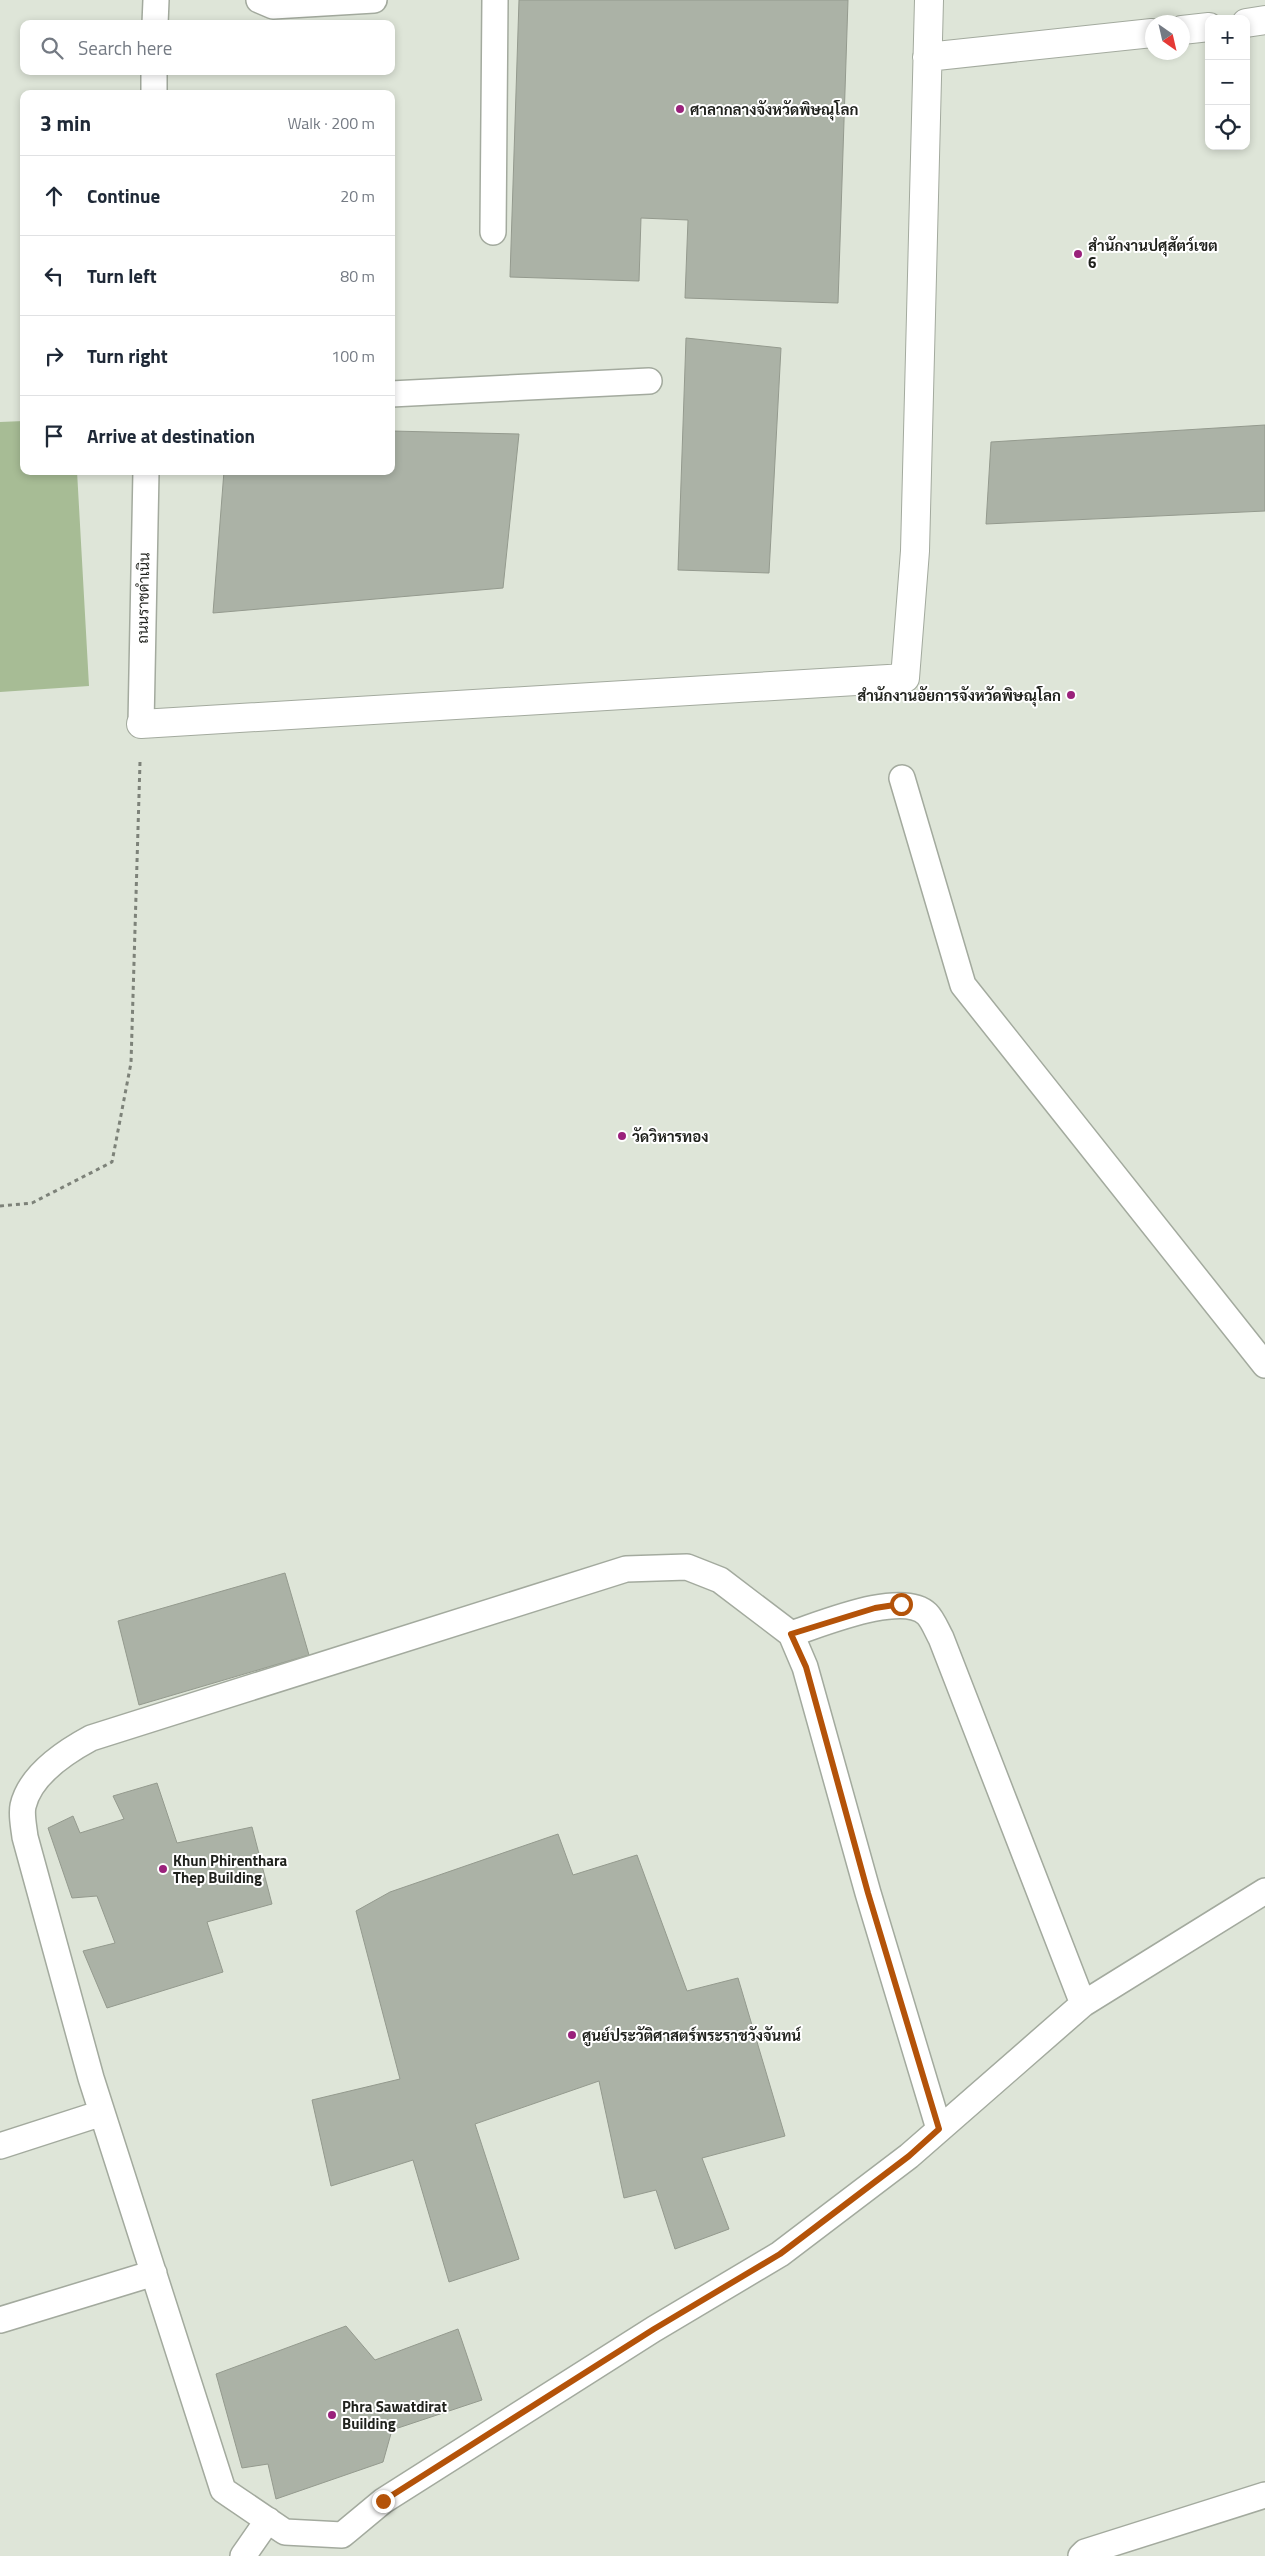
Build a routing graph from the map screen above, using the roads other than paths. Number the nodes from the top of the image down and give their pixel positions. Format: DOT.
graph roads {
  1 [pos="156,0"];
  2 [pos="259,0"];
  3 [pos="374,0"];
  4 [pos="496,0"];
  5 [pos="929,0"];
  6 [pos="155,20"];
  7 [pos="1265,20"];
  8 [pos="1250,22"];
  9 [pos="1205,27"];
  10 [pos="1190,29"];
  11 [pos="1145,34"];
  12 [pos="927,57"];
  13 [pos="154,75"];
  14 [pos="154,90"];
  15 [pos="492,232"];
  16 [pos="650,381"];
  17 [pos="395,394"];
  18 [pos="146,475"];
  19 [pos="141,724"];
  20 [pos="902,778"];
  21 [pos="1265,1366"];
  22 [pos="791,1634"];
  23 [pos="1265,1891"];
  24 [pos="1084,2004"];
  25 [pos="102,2113"];
  26 [pos="939,2129"];
  27 [pos="0,2146"];
  28 [pos="154,2273"];
  29 [pos="0,2320"];
  30 [pos="1265,2495"];
  31 [pos="268,2520"];
  32 [pos="243,2556"];
  33 [pos="1081,2556"];
  1 -- 6 [label="lane"];
  2 -- 3 [label="lane"];
  4 -- 15 [label="lane"];
  5 -- 12 [label="street"];
  7 -- 8 [label="street"];
  9 -- 10 [label="street"];
  11 -- 12 [label="street"];
  12 -- 19 [label="street"];
  13 -- 14 [label="lane"];
  16 -- 17 [label="lane"];
  18 -- 19 [label="lane, ถนนราชดำเนิน"];
  20 -- 21 [label="lane"];
  22 -- 24 [label="lane"];
  22 -- 25 [label="lane"];
  22 -- 26 [label="lane"];
  23 -- 24 [label="lane"];
  24 -- 26 [label="lane"];
  25 -- 27 [label="lane"];
  25 -- 28 [label="lane"];
  26 -- 31 [label="lane"];
  28 -- 29 [label="lane"];
  28 -- 31 [label="lane"];
  30 -- 33 [label="lane"];
  31 -- 32 [label="lane"];
}
